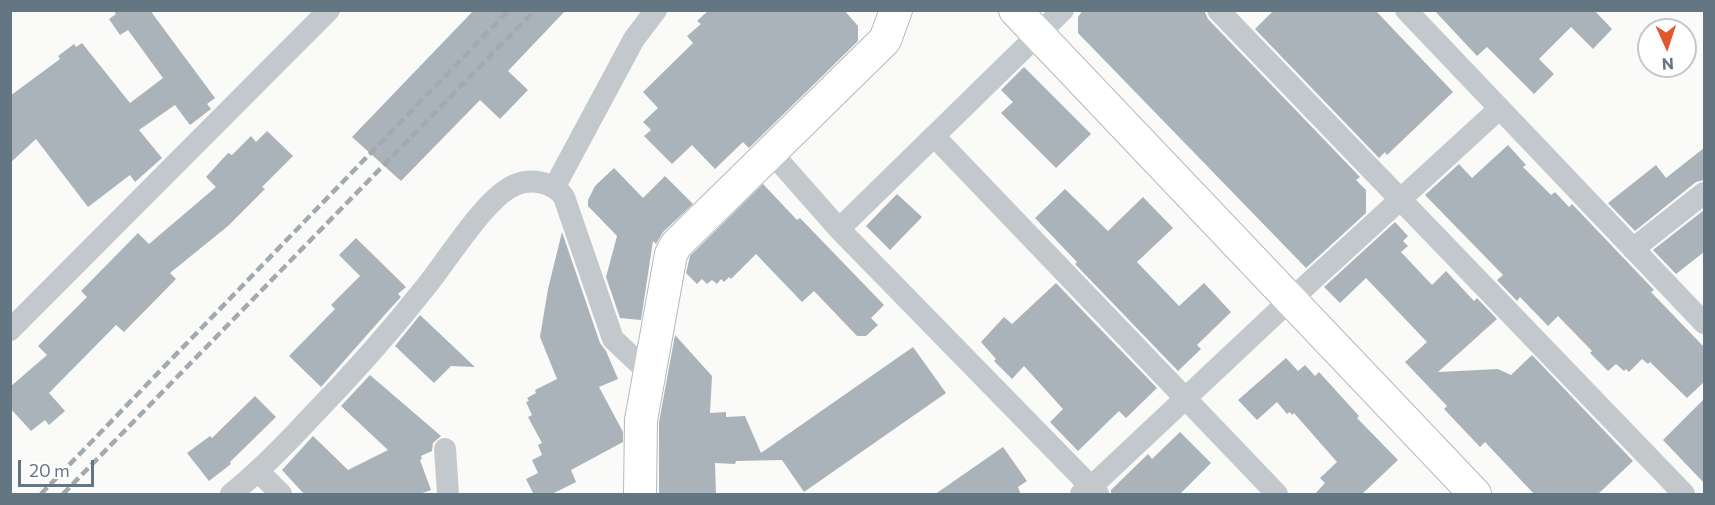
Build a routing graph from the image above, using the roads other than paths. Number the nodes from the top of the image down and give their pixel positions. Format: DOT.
graph roads {
  1 [pos="328,10"];
  2 [pos="656,10"];
  3 [pos="896,10"];
  4 [pos="1015,10"];
  5 [pos="1063,10"];
  6 [pos="1218,10"];
  7 [pos="1406,10"];
  8 [pos="1037,35"];
  9 [pos="1498,109"];
  10 [pos="934,136"];
  11 [pos="771,153"];
  12 [pos="555,186"];
  13 [pos="1704,193"];
  14 [pos="1399,200"];
  15 [pos="839,229"];
  16 [pos="1633,249"];
  17 [pos="1289,301"];
  18 [pos="1704,323"];
  19 [pos="10,330"];
  20 [pos="649,373"];
  21 [pos="1185,398"];
  22 [pos="445,449"];
  23 [pos="259,472"];
  24 [pos="1090,492"];
  25 [pos="231,495"];
  26 [pos="281,495"];
  27 [pos="448,495"];
  28 [pos="640,495"];
  29 [pos="1277,495"];
  30 [pos="1475,495"];
  31 [pos="1684,495"];
  1 -- 19 [label="street"];
  2 -- 12 [label="street"];
  3 -- 11 [label="street"];
  4 -- 8 [label="street"];
  5 -- 8 [label="street"];
  6 -- 14 [label="street"];
  7 -- 9 [label="street"];
  8 -- 10 [label="street"];
  8 -- 17 [label="street"];
  9 -- 14 [label="street"];
  9 -- 16 [label="street"];
  10 -- 15 [label="street"];
  10 -- 21 [label="street"];
  11 -- 15 [label="street"];
  11 -- 20 [label="street"];
  12 -- 20 [label="street"];
  12 -- 23 [label="street"];
  13 -- 16 [label="street"];
  14 -- 17 [label="street"];
  14 -- 31 [label="street"];
  15 -- 24 [label="street"];
  16 -- 18 [label="street"];
  17 -- 21 [label="street"];
  17 -- 30 [label="street"];
  20 -- 28 [label="street"];
  21 -- 24 [label="street"];
  21 -- 29 [label="street"];
  22 -- 27 [label="street"];
  23 -- 25 [label="street"];
  23 -- 26 [label="street"];
}
